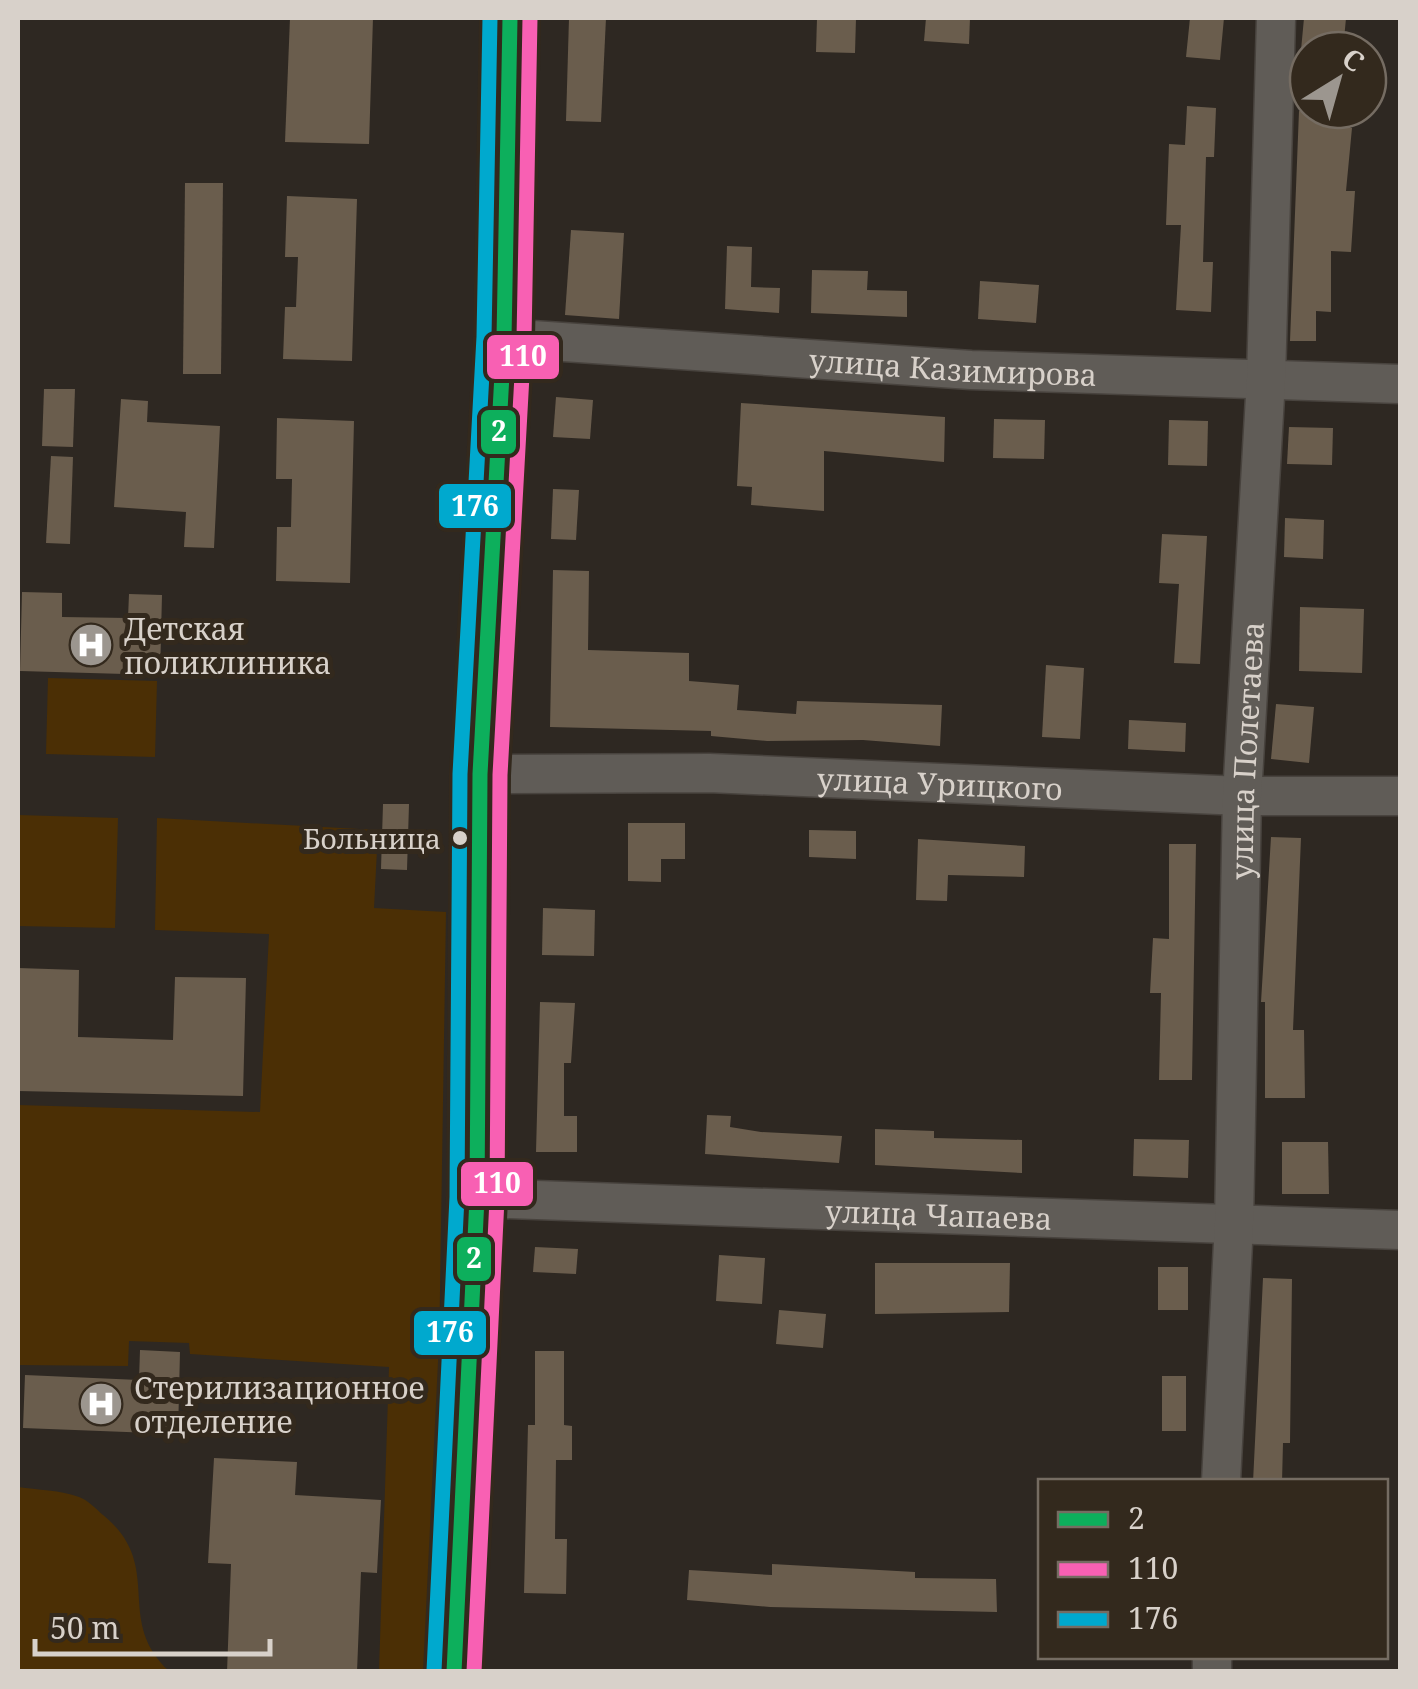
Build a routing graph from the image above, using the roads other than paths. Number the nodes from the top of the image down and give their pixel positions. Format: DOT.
graph roads {
  1 [pos="510,18"];
  2 [pos="1276,18"];
  3 [pos="504,338"];
  4 [pos="1266,379"];
  5 [pos="1400,384"];
  6 [pos="480,774"];
  7 [pos="1242,796"];
  8 [pos="1400,796"];
  9 [pos="477,1198"];
  10 [pos="1234,1224"];
  11 [pos="1400,1230"];
  12 [pos="1221,1479"];
  13 [pos="454,1672"];
  1 -- 3 [label="main road"];
  2 -- 4 [label="street, улица Полетаева"];
  3 -- 4 [label="street, улица Казимирова"];
  3 -- 6 [label="main road"];
  4 -- 5 [label="street, улица Казимирова"];
  4 -- 7 [label="street, улица Полетаева"];
  6 -- 7 [label="street, улица Урицкого"];
  6 -- 9 [label="main road"];
  7 -- 8 [label="street, улица Урицкого"];
  7 -- 10 [label="street, улица Полетаева"];
  9 -- 10 [label="street, улица Чапаева"];
  9 -- 13 [label="main road"];
  10 -- 11 [label="street, улица Чапаева"];
  10 -- 12 [label="street, улица Полетаева"];
}
